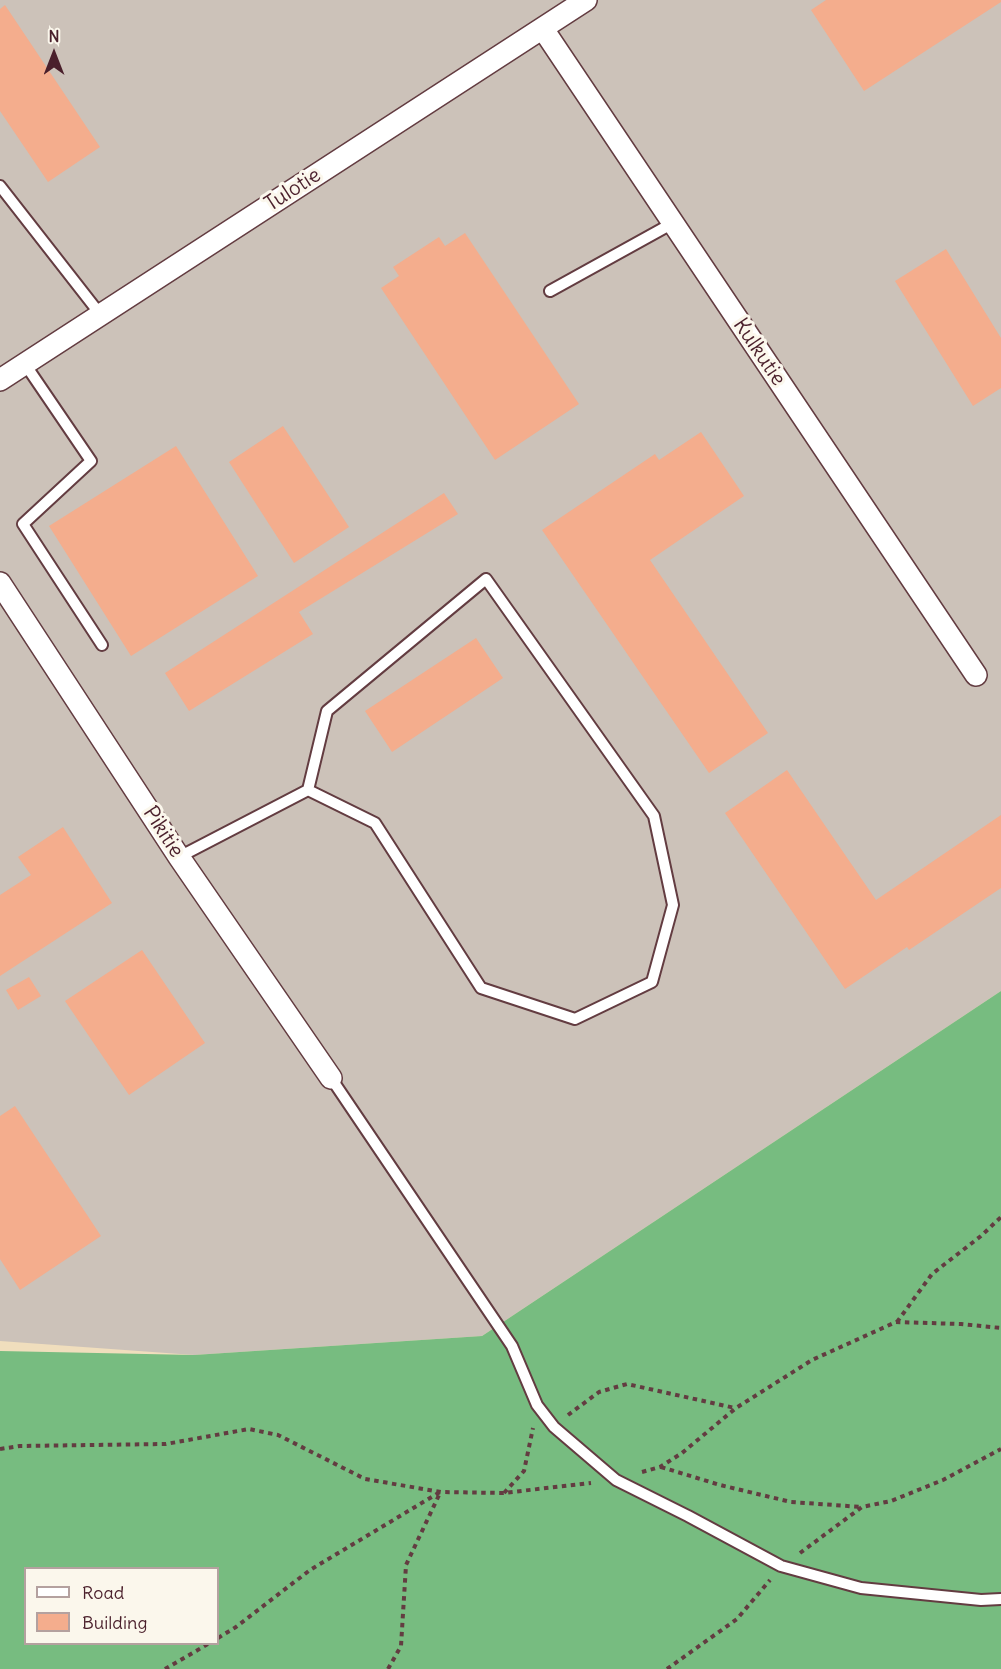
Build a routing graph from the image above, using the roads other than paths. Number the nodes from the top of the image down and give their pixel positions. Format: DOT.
graph roads {
  1 [pos="586,0"];
  2 [pos="543,29"];
  3 [pos="0,186"];
  4 [pos="673,223"];
  5 [pos="550,291"];
  6 [pos="100,314"];
  7 [pos="25,364"];
  8 [pos="0,380"];
  9 [pos="0,583"];
  10 [pos="102,645"];
  11 [pos="976,675"];
  12 [pos="308,790"];
  13 [pos="179,857"];
  14 [pos="331,1078"];
  15 [pos="1001,1599"];
  1 -- 2 [label="street, Tulotie"];
  2 -- 4 [label="street, Kulkutie"];
  2 -- 6 [label="street, Tulotie"];
  3 -- 6 [label="lane"];
  4 -- 5 [label="lane"];
  4 -- 11 [label="street, Kulkutie"];
  6 -- 7 [label="street, Tulotie"];
  7 -- 8 [label="street, Tulotie"];
  7 -- 10 [label="lane"];
  9 -- 13 [label="street, Pikitie"];
  12 -- 12 [label="lane"];
  12 -- 13 [label="lane"];
  13 -- 14 [label="street, Pikitie"];
  14 -- 15 [label="lane"];
}
